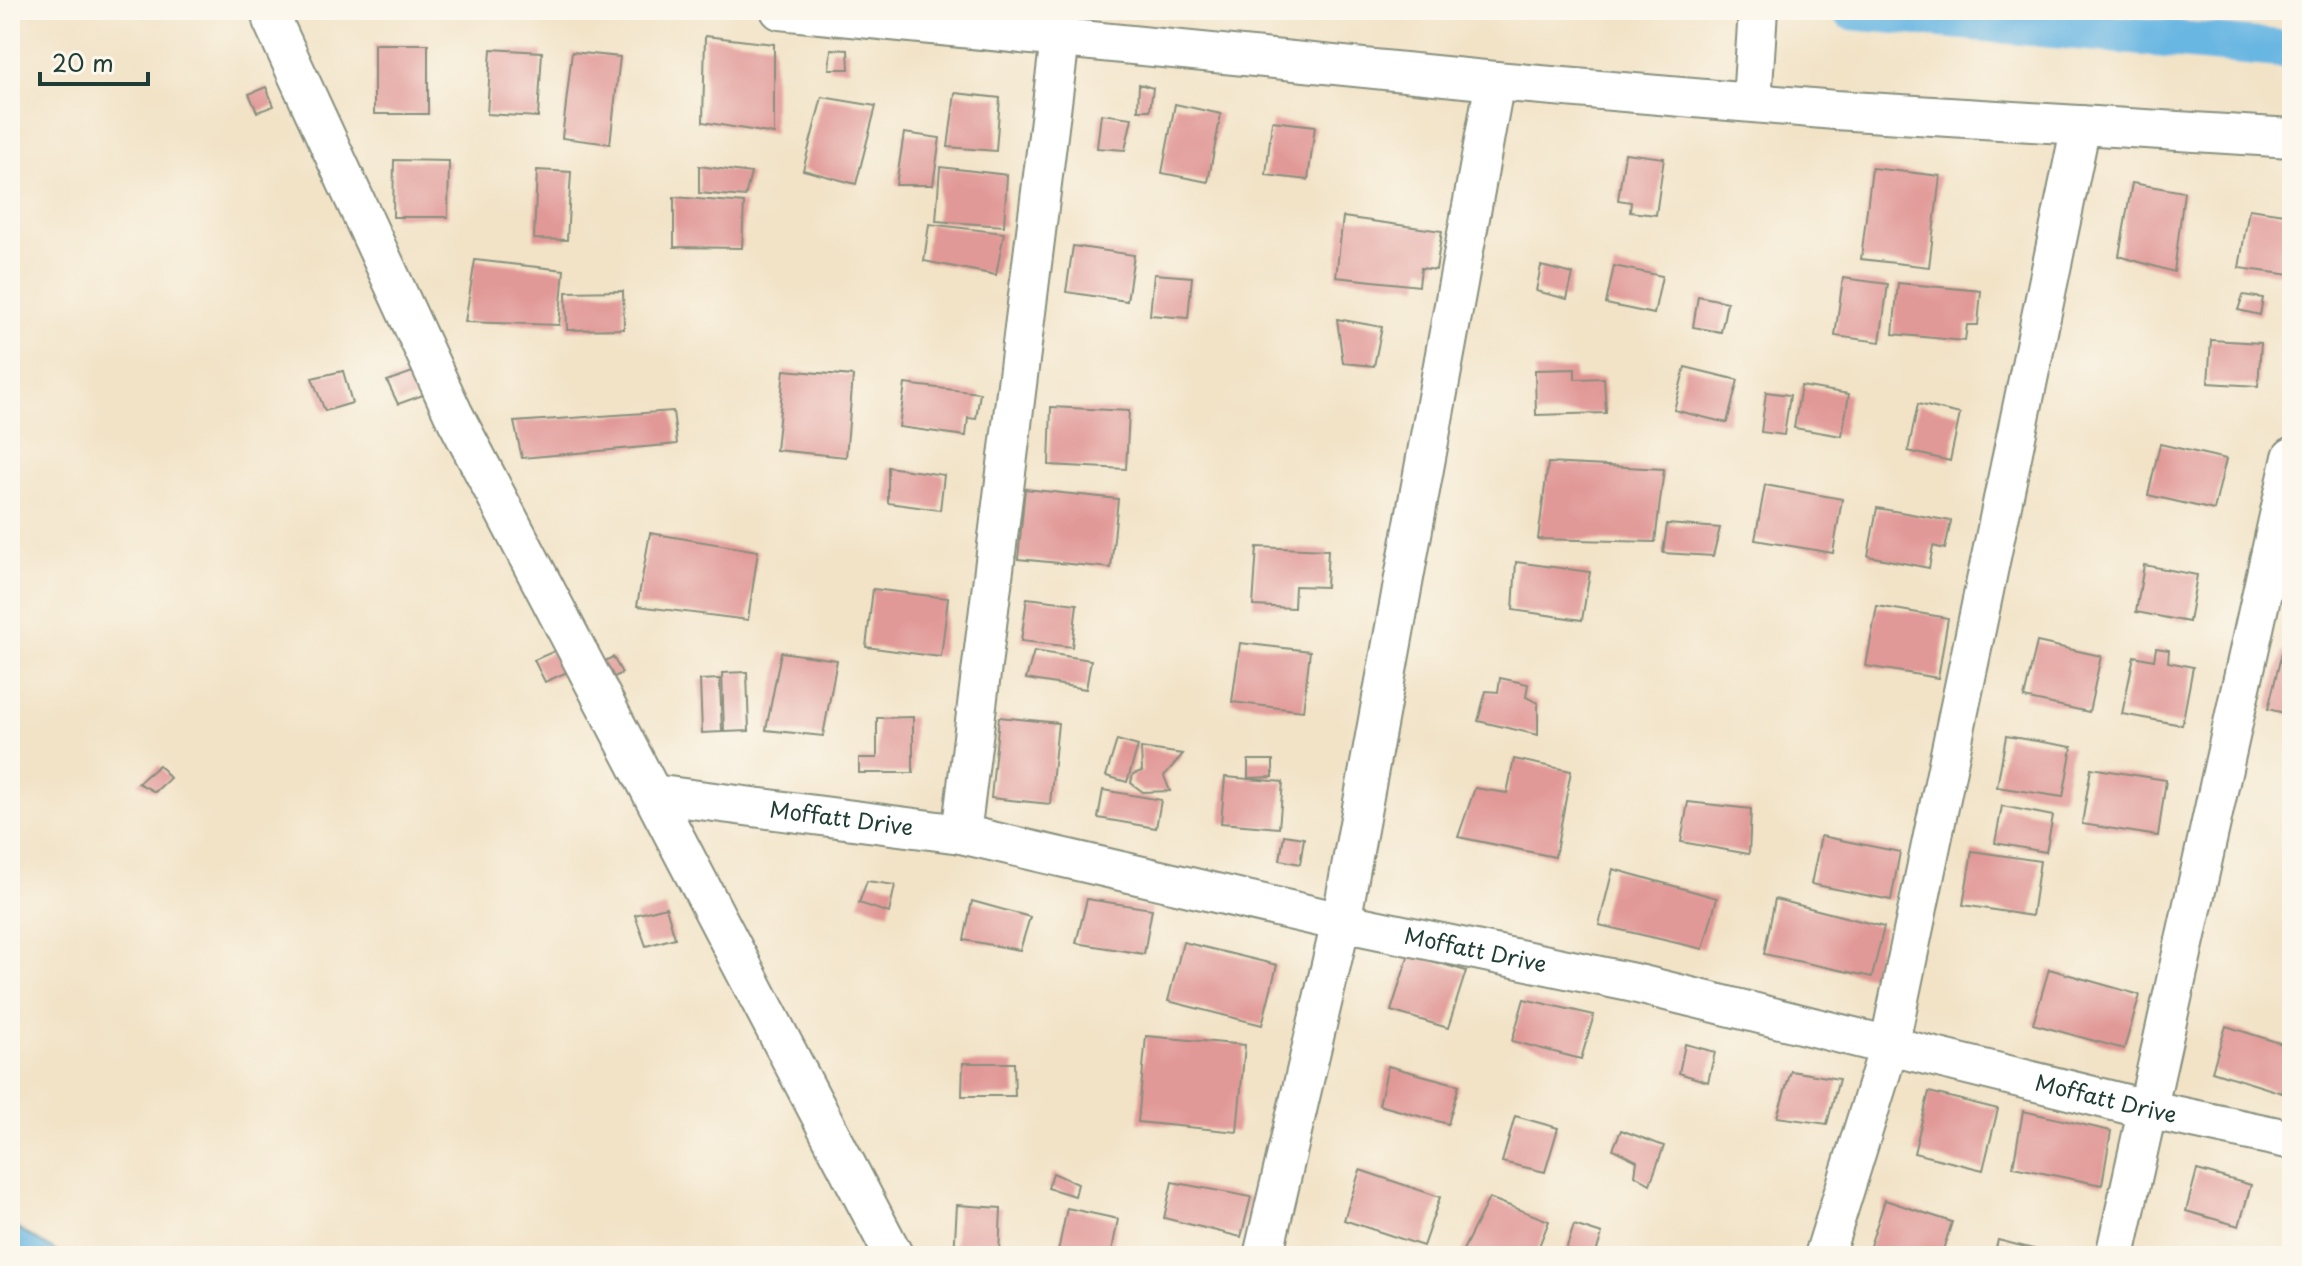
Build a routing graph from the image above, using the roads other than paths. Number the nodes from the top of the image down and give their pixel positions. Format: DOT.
graph roads {
  1 [pos="273,10"];
  2 [pos="780,10"];
  3 [pos="1758,10"];
  4 [pos="1060,39"];
  5 [pos="1495,81"];
  6 [pos="1752,101"];
  7 [pos="2081,125"];
  8 [pos="2292,138"];
  9 [pos="2292,457"];
  10 [pos="653,794"];
  11 [pos="961,834"];
  12 [pos="1341,922"];
  13 [pos="1889,1047"];
  14 [pos="2146,1109"];
  15 [pos="2292,1140"];
  16 [pos="894,1256"];
  17 [pos="1263,1256"];
  18 [pos="1824,1256"];
  19 [pos="2115,1256"];
  1 -- 10 [label="street"];
  2 -- 4 [label="street"];
  3 -- 6 [label="street"];
  4 -- 5 [label="street"];
  4 -- 11 [label="street"];
  5 -- 6 [label="street"];
  5 -- 12 [label="street"];
  6 -- 7 [label="street"];
  7 -- 8 [label="street"];
  7 -- 13 [label="street"];
  9 -- 14 [label="street"];
  10 -- 11 [label="street, Moffatt Drive"];
  10 -- 16 [label="street"];
  11 -- 12 [label="street, Moffatt Drive"];
  12 -- 13 [label="street, Moffatt Drive"];
  12 -- 17 [label="street"];
  13 -- 14 [label="street, Moffatt Drive"];
  13 -- 18 [label="street"];
  14 -- 15 [label="street, Moffatt Drive"];
  14 -- 19 [label="street"];
}
